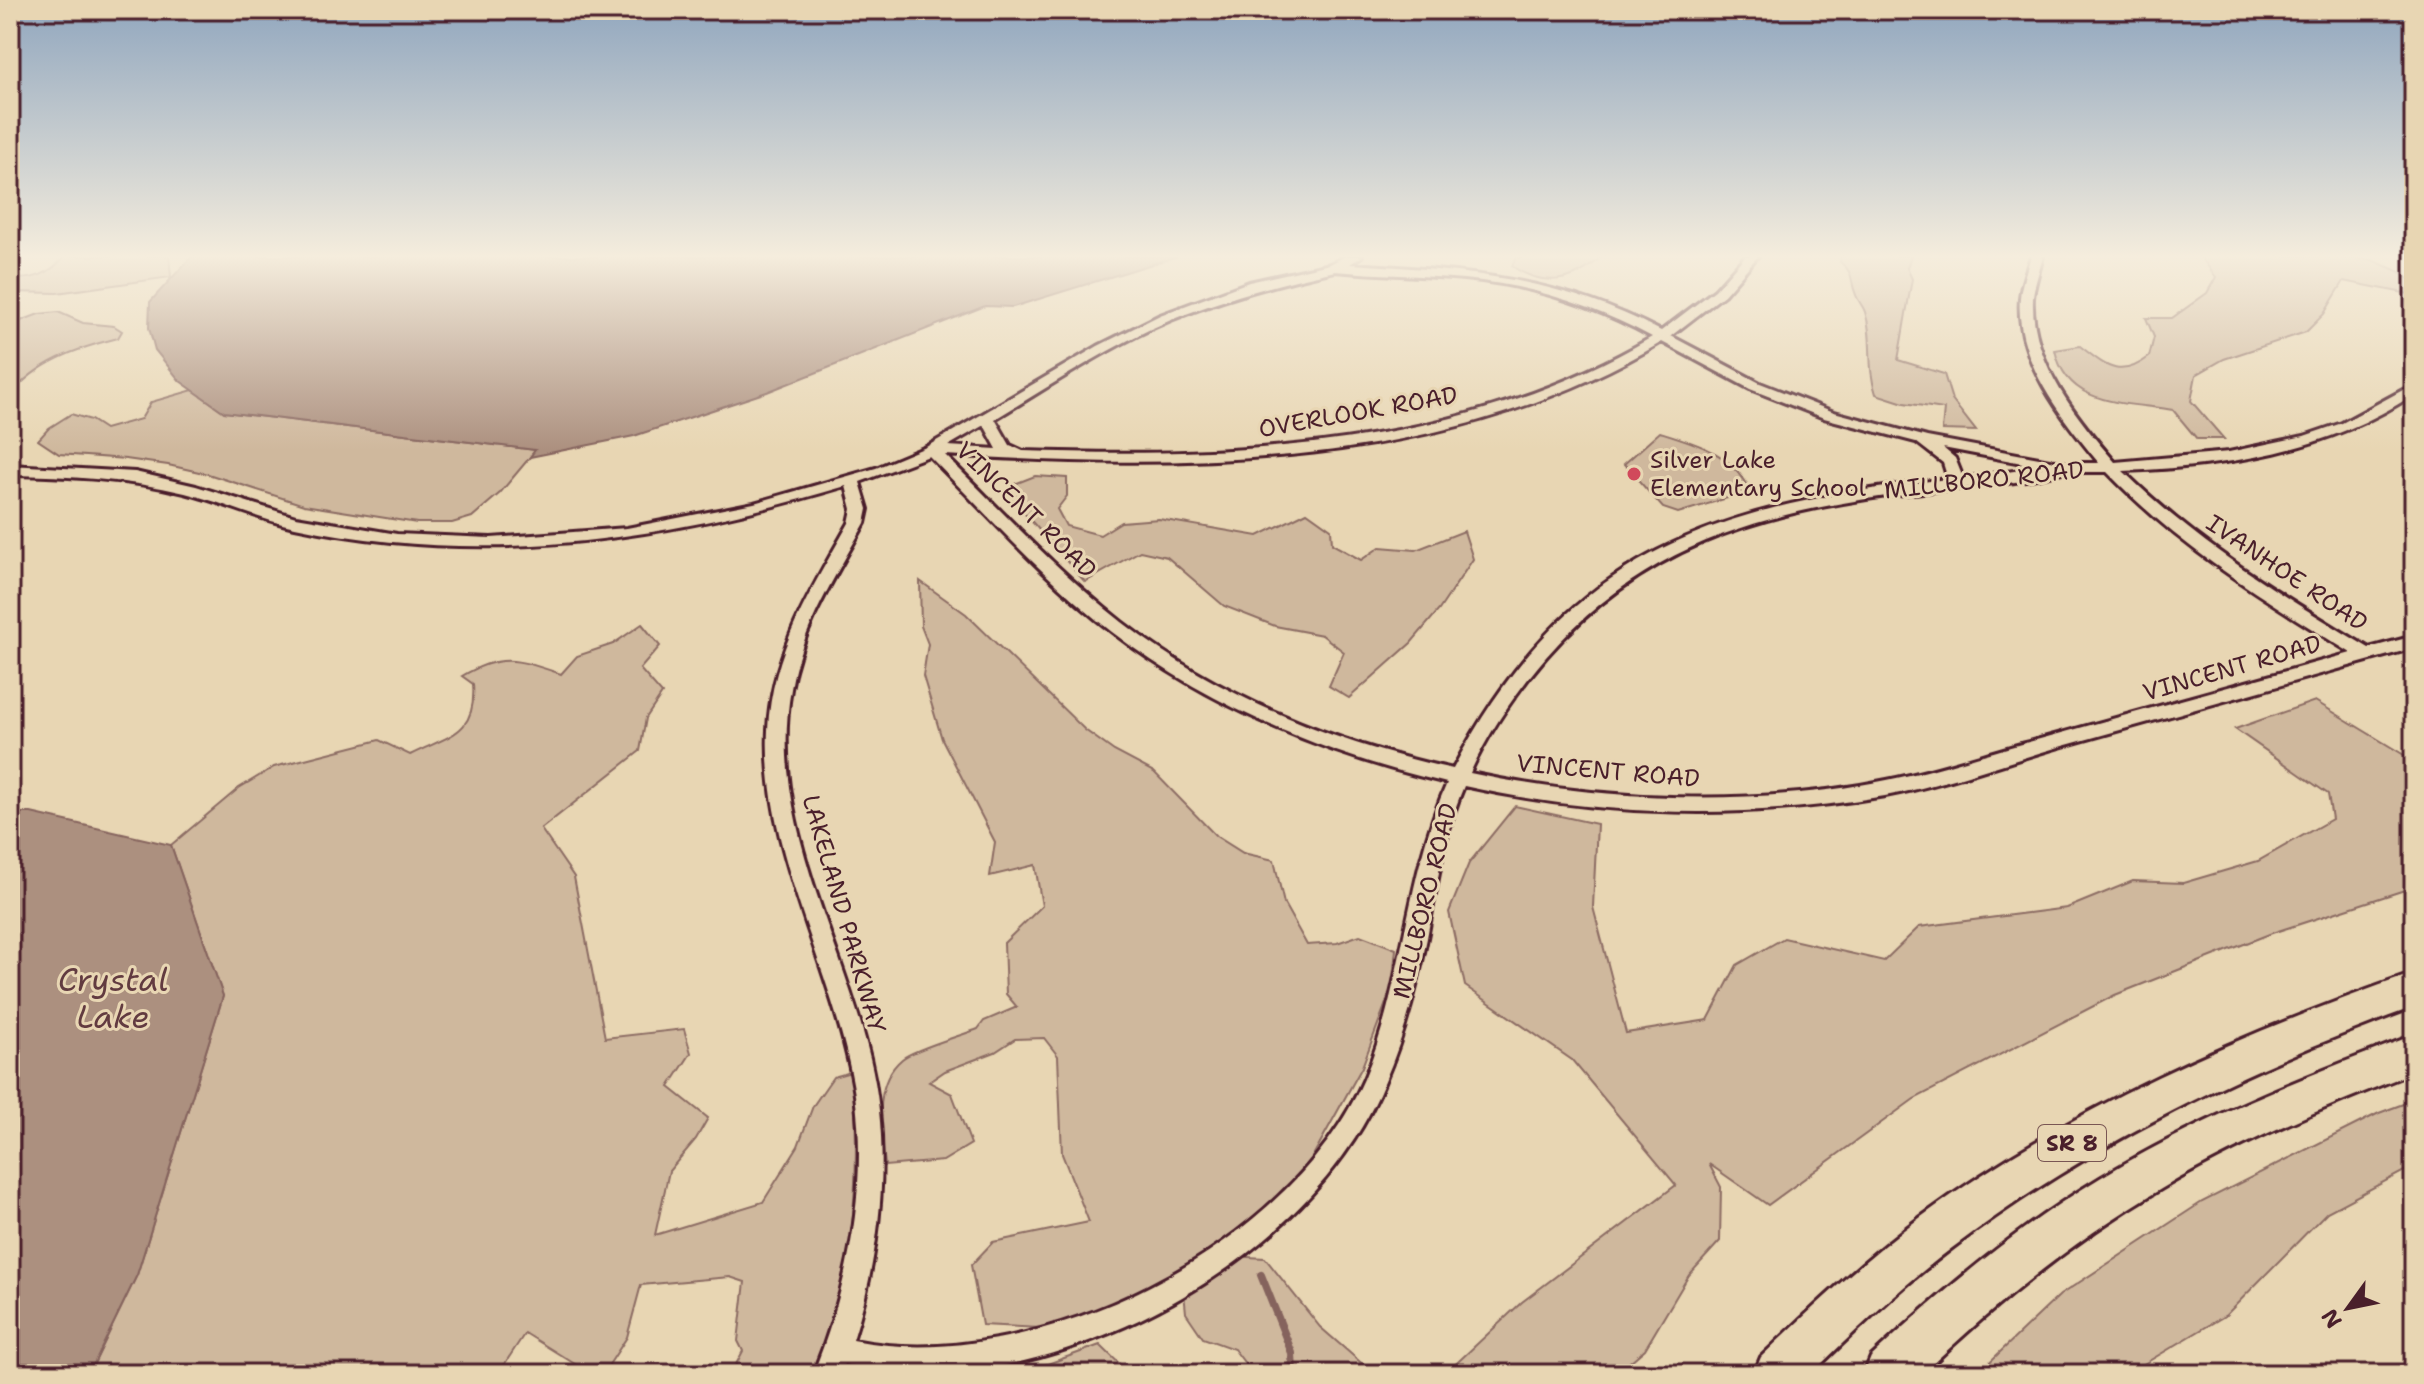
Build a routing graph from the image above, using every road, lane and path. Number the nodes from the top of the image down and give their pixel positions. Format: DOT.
graph roads {
  1 [pos="1160,321"];
  2 [pos="1631,321"];
  3 [pos="1684,321"];
  4 [pos="2028,321"];
  5 [pos="1661,337"];
  6 [pos="2414,388"];
  7 [pos="987,418"];
  8 [pos="1921,439"];
  9 [pos="931,450"];
  10 [pos="1020,456"];
  11 [pos="2065,466"];
  12 [pos="2111,467"];
  13 [pos="10,470"];
  14 [pos="852,481"];
  15 [pos="1957,482"];
  16 [pos="2414,642"];
  17 [pos="2365,654"];
  18 [pos="1458,778"];
  19 [pos="2414,990"];
  20 [pos="2414,1053"];
  21 [pos="838,1350"];
  22 [pos="826,1374"];
  23 [pos="1778,1374"];
  24 [pos="1888,1374"];
  1 -- 7 [label="street"];
  2 -- 5 [label="street"];
  3 -- 5 [label="street, OVERLOOK ROAD"];
  4 -- 12 [label="street, IVANHOE ROAD"];
  5 -- 8 [label="street"];
  5 -- 10 [label="street, OVERLOOK ROAD"];
  6 -- 12 [label="street, MILLBORO ROAD"];
  7 -- 9 [label="street"];
  7 -- 10 [label="street"];
  8 -- 11 [label="street"];
  8 -- 15 [label="street"];
  9 -- 10 [label="street, OVERLOOK ROAD"];
  9 -- 14 [label="street"];
  9 -- 18 [label="street, VINCENT ROAD"];
  11 -- 12 [label="street, MILLBORO ROAD"];
  11 -- 15 [label="street, MILLBORO ROAD"];
  12 -- 17 [label="street, IVANHOE ROAD"];
  13 -- 14 [label="street"];
  14 -- 21 [label="street, LAKELAND PARKWAY"];
  15 -- 18 [label="street, MILLBORO ROAD"];
  16 -- 17 [label="street, VINCENT ROAD"];
  17 -- 18 [label="street, VINCENT ROAD"];
  18 -- 21 [label="street, MILLBORO ROAD"];
  19 -- 23 [label="highway, SR 8"];
  20 -- 24 [label="highway, SR 8"];
  21 -- 22 [label="street, LAKELAND PARKWAY"];
}
